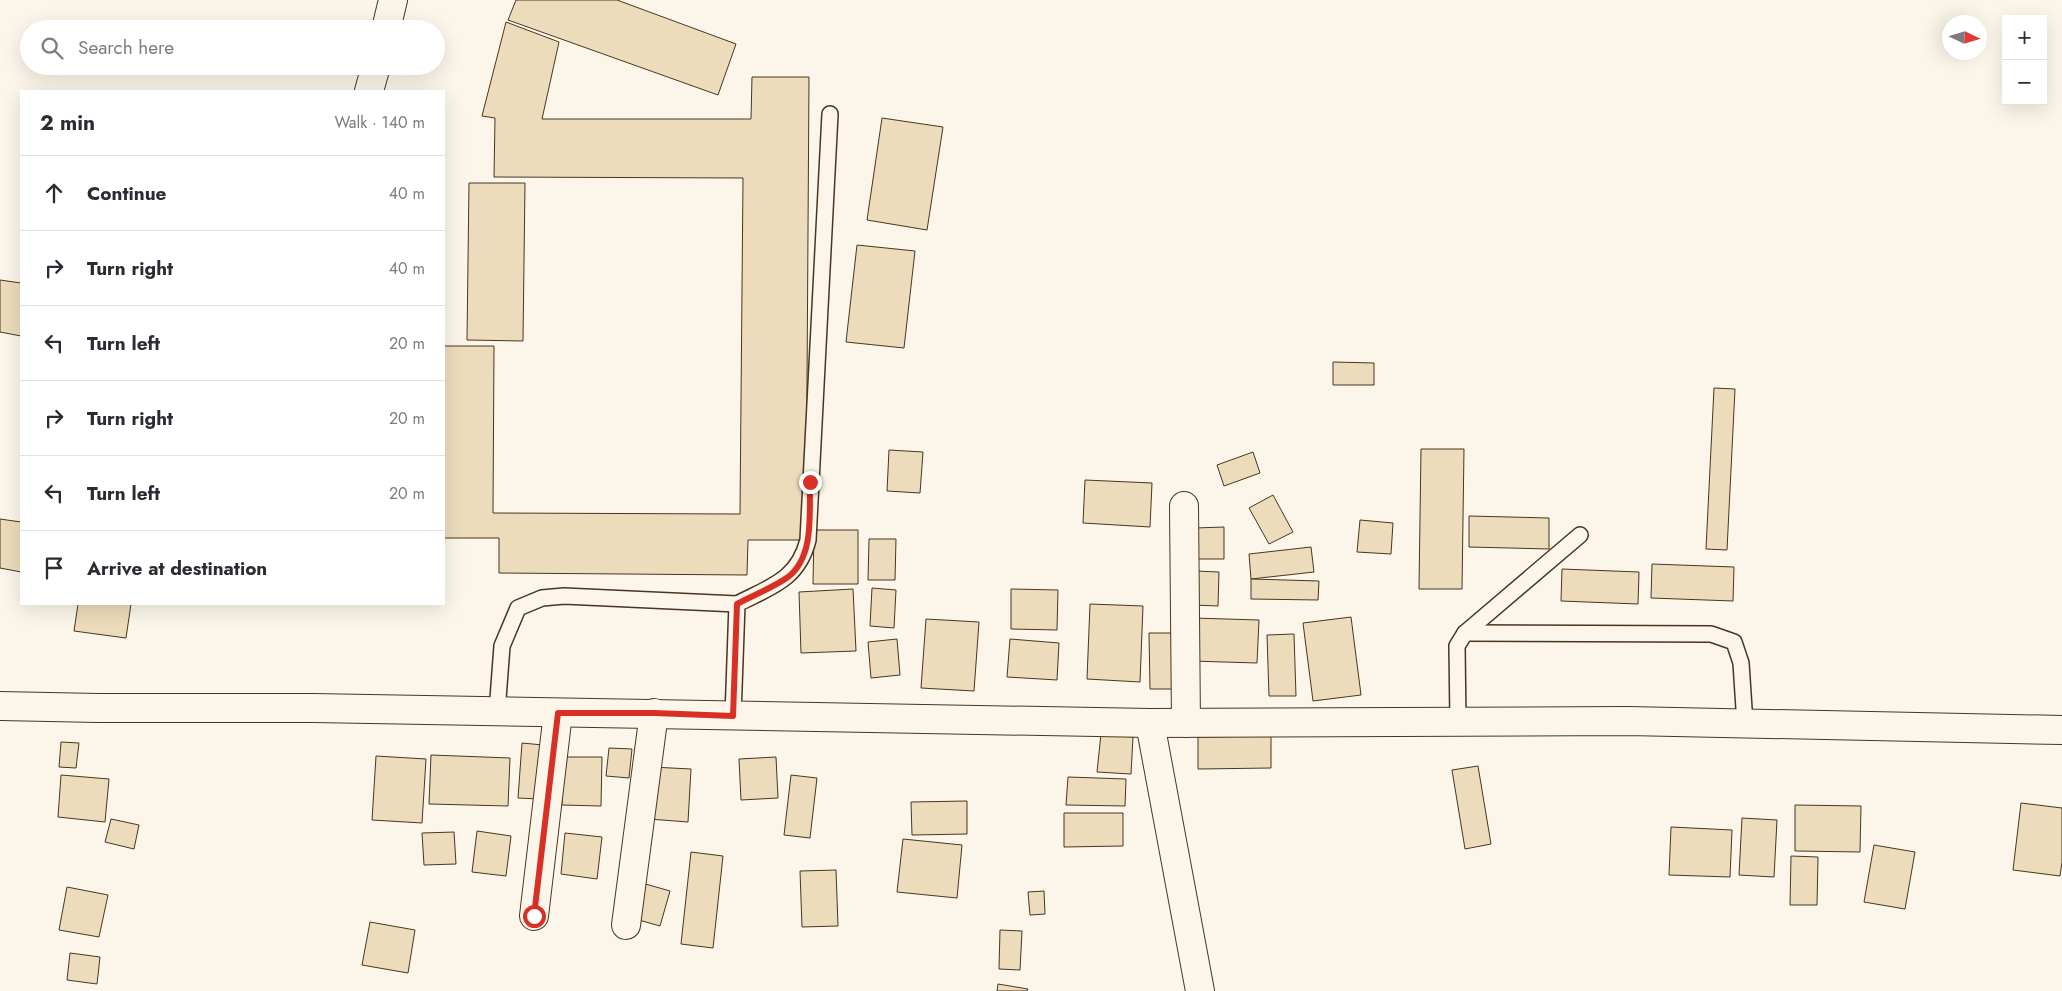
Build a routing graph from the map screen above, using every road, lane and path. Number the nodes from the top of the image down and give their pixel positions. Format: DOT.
graph roads {
  1 [pos="393,0"];
  2 [pos="388,20"];
  3 [pos="373,75"];
  4 [pos="369,90"];
  5 [pos="830,114"];
  6 [pos="1184,506"];
  7 [pos="1580,535"];
  8 [pos="737,604"];
  9 [pos="1466,633"];
  10 [pos="0,706"];
  11 [pos="497,712"];
  12 [pos="558,713"];
  13 [pos="654,713"];
  14 [pos="733,716"];
  15 [pos="1186,722"];
  16 [pos="1150,723"];
  17 [pos="1458,723"];
  18 [pos="1745,724"];
  19 [pos="2062,730"];
  20 [pos="534,916"];
  21 [pos="626,925"];
  22 [pos="1200,991"];
  1 -- 2 [label="street"];
  3 -- 4 [label="street"];
  5 -- 8 [label="lane"];
  6 -- 15 [label="street"];
  7 -- 9 [label="lane"];
  8 -- 11 [label="lane"];
  8 -- 14 [label="lane"];
  9 -- 17 [label="lane"];
  9 -- 18 [label="lane"];
  10 -- 11 [label="street"];
  11 -- 12 [label="street"];
  12 -- 13 [label="street"];
  12 -- 20 [label="street"];
  13 -- 14 [label="street"];
  13 -- 21 [label="street"];
  14 -- 16 [label="street"];
  15 -- 16 [label="street"];
  15 -- 17 [label="street"];
  16 -- 22 [label="street"];
  17 -- 18 [label="street"];
  18 -- 19 [label="street"];
}
